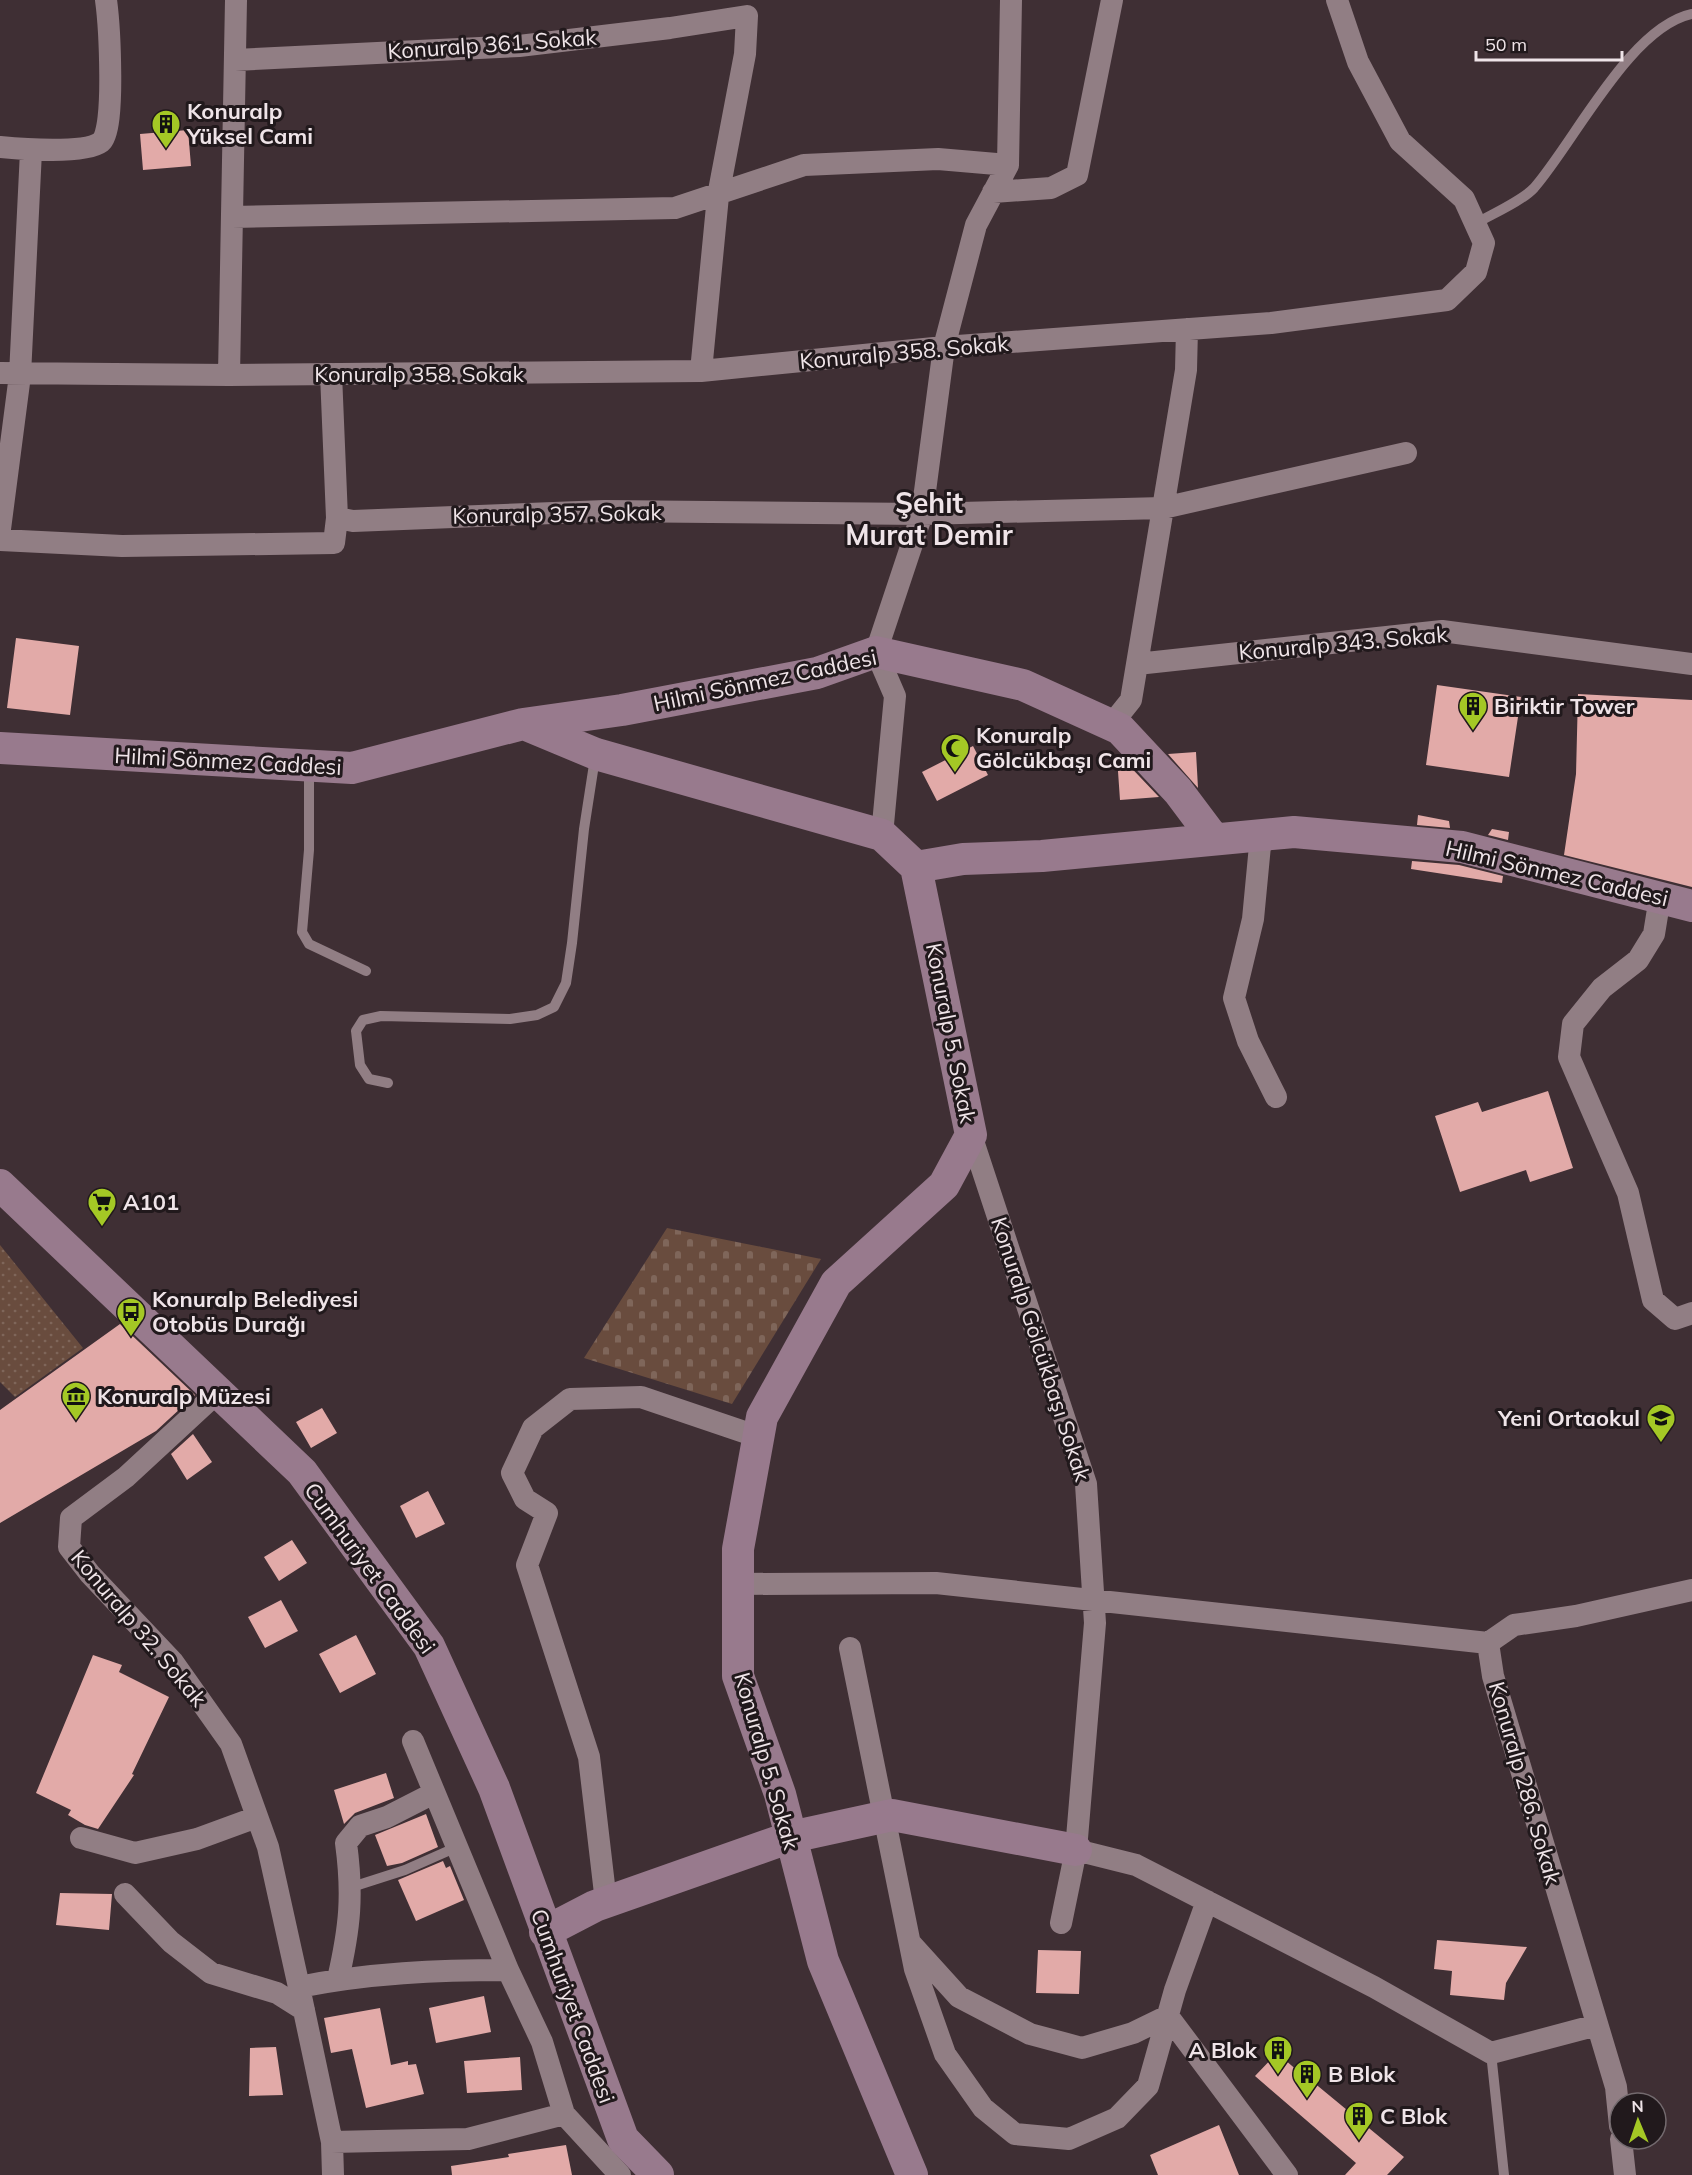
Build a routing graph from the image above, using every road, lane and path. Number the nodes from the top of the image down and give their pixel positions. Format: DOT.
graph roads {
  1 [pos="106,0"];
  2 [pos="236,0"];
  3 [pos="1011,0"];
  4 [pos="1112,0"];
  5 [pos="1337,0"];
  6 [pos="1692,14"];
  7 [pos="235,60"];
  8 [pos="0,147"];
  9 [pos="31,151"];
  10 [pos="1008,165"];
  11 [pos="993,192"];
  12 [pos="718,196"];
  13 [pos="232,217"];
  14 [pos="1476,224"];
  15 [pos="1187,329"];
  16 [pos="944,347"];
  17 [pos="701,372"];
  18 [pos="10,374"];
  19 [pos="331,374"];
  20 [pos="229,375"];
  21 [pos="1406,453"];
  22 [pos="1163,508"];
  23 [pos="922,514"];
  24 [pos="337,518"];
  25 [pos="0,529"];
  26 [pos="0,540"];
  27 [pos="876,652"];
  28 [pos="1137,664"];
  29 [pos="1692,664"];
  30 [pos="523,724"];
  31 [pos="1111,725"];
  32 [pos="0,748"];
  33 [pos="596,754"];
  34 [pos="309,765"];
  35 [pos="882,835"];
  36 [pos="1261,835"];
  37 [pos="1214,840"];
  38 [pos="916,867"];
  39 [pos="1660,897"];
  40 [pos="1692,906"];
  41 [pos="366,971"];
  42 [pos="388,1083"];
  43 [pos="1276,1097"];
  44 [pos="971,1135"];
  45 [pos="0,1185"];
  46 [pos="1692,1313"];
  47 [pos="218,1392"];
  48 [pos="759,1437"];
  49 [pos="738,1584"];
  50 [pos="1692,1590"];
  51 [pos="1094,1600"];
  52 [pos="1488,1643"];
  53 [pos="850,1648"];
  54 [pos="413,1741"];
  55 [pos="434,1793"];
  56 [pos="257,1817"];
  57 [pos="883,1817"];
  58 [pos="790,1837"];
  59 [pos="81,1838"];
  60 [pos="457,1846"];
  61 [pos="1076,1850"];
  62 [pos="352,1887"];
  63 [pos="125,1894"];
  64 [pos="1207,1901"];
  65 [pos="606,1902"];
  66 [pos="1061,1923"];
  67 [pos="545,1932"];
  68 [pos="910,1943"];
  69 [pos="508,1970"];
  70 [pos="338,1979"];
  71 [pos="299,1986"];
  72 [pos="304,2010"];
  73 [pos="1168,2016"];
  74 [pos="1597,2025"];
  75 [pos="1491,2053"];
  76 [pos="1616,2091"];
  77 [pos="564,2114"];
  78 [pos="332,2142"];
  79 [pos="1622,2151"];
  80 [pos="631,2173"];
  81 [pos="333,2175"];
  82 [pos="912,2175"];
  83 [pos="1287,2175"];
  84 [pos="1504,2175"];
  85 [pos="1625,2175"];
  1 -- 9 [label="street"];
  2 -- 7 [label="street"];
  3 -- 10 [label="street"];
  4 -- 11 [label="street"];
  5 -- 14 [label="street, Konuralp 358. Sokak"];
  6 -- 14 [label="lane"];
  7 -- 12 [label="street, Konuralp 361. Sokak"];
  7 -- 13 [label="street"];
  8 -- 9 [label="street"];
  9 -- 18 [label="street"];
  10 -- 11 [label="street"];
  10 -- 12 [label="street"];
  11 -- 16 [label="street"];
  12 -- 13 [label="street"];
  12 -- 17 [label="street"];
  13 -- 20 [label="street"];
  14 -- 15 [label="street, Konuralp 358. Sokak"];
  15 -- 16 [label="street, Konuralp 358. Sokak"];
  15 -- 22 [label="street"];
  16 -- 17 [label="street, Konuralp 358. Sokak"];
  16 -- 23 [label="street"];
  17 -- 19 [label="street, Konuralp 358. Sokak"];
  18 -- 20 [label="street, Konuralp 358. Sokak"];
  18 -- 25 [label="street"];
  19 -- 20 [label="street, Konuralp 358. Sokak"];
  19 -- 24 [label="street"];
  21 -- 22 [label="street, Konuralp 357. Sokak"];
  22 -- 23 [label="street, Konuralp 357. Sokak"];
  22 -- 28 [label="street"];
  23 -- 24 [label="street, Konuralp 357. Sokak"];
  23 -- 27 [label="street"];
  24 -- 26 [label="street"];
  27 -- 30 [label="street, Hilmi Sönmez Caddesi"];
  27 -- 31 [label="street, Hilmi Sönmez Caddesi"];
  27 -- 35 [label="street"];
  28 -- 29 [label="street, Konuralp 343. Sokak"];
  28 -- 31 [label="street"];
  30 -- 33 [label="street"];
  30 -- 34 [label="street, Hilmi Sönmez Caddesi"];
  31 -- 37 [label="street, Hilmi Sönmez Caddesi"];
  32 -- 34 [label="street, Hilmi Sönmez Caddesi"];
  33 -- 35 [label="street"];
  33 -- 42 [label="lane"];
  34 -- 41 [label="lane"];
  35 -- 38 [label="street"];
  36 -- 37 [label="street, Hilmi Sönmez Caddesi"];
  36 -- 39 [label="street, Hilmi Sönmez Caddesi"];
  36 -- 43 [label="street"];
  37 -- 38 [label="street"];
  38 -- 44 [label="street, Konuralp 5. Sokak"];
  39 -- 40 [label="street, Hilmi Sönmez Caddesi"];
  39 -- 46 [label="street"];
  44 -- 48 [label="street, Konuralp 5. Sokak"];
  44 -- 51 [label="street, Konuralp Gölcükbaşı Sokak"];
  45 -- 47 [label="street, Cumhuriyet Caddesi"];
  47 -- 56 [label="street, Konuralp 32. Sokak"];
  47 -- 67 [label="street, Cumhuriyet Caddesi"];
  48 -- 49 [label="street, Konuralp 5. Sokak"];
  48 -- 65 [label="street"];
  49 -- 51 [label="street"];
  49 -- 58 [label="street, Konuralp 5. Sokak"];
  50 -- 52 [label="street"];
  51 -- 52 [label="street"];
  51 -- 61 [label="street, Konuralp Gölcükbaşı Sokak"];
  52 -- 74 [label="street, Konuralp 286. Sokak"];
  53 -- 57 [label="street"];
  54 -- 55 [label="street"];
  55 -- 60 [label="street"];
  55 -- 62 [label="street"];
  56 -- 59 [label="street"];
  56 -- 71 [label="street, Konuralp 32. Sokak"];
  57 -- 58 [label="street"];
  57 -- 61 [label="street"];
  57 -- 68 [label="street"];
  58 -- 65 [label="street"];
  58 -- 82 [label="street, Konuralp 5. Sokak"];
  60 -- 62 [label="lane"];
  60 -- 69 [label="street"];
  61 -- 64 [label="street"];
  61 -- 66 [label="street, Konuralp Gölcükbaşı Sokak"];
  62 -- 70 [label="street"];
  63 -- 72 [label="street"];
  64 -- 73 [label="street"];
  64 -- 75 [label="street"];
  65 -- 67 [label="street"];
  67 -- 80 [label="street, Cumhuriyet Caddesi"];
  68 -- 73 [label="street"];
  68 -- 73 [label="street"];
  69 -- 70 [label="street"];
  69 -- 77 [label="street"];
  70 -- 71 [label="street"];
  71 -- 72 [label="street, Konuralp 32. Sokak"];
  72 -- 78 [label="street, Konuralp 32. Sokak"];
  73 -- 83 [label="street"];
  74 -- 75 [label="street"];
  74 -- 76 [label="street, Konuralp 286. Sokak"];
  75 -- 84 [label="lane"];
  77 -- 78 [label="street"];
  77 -- 80 [label="street"];
  78 -- 81 [label="street, Konuralp 32. Sokak"];
  79 -- 85 [label="street"];
}
